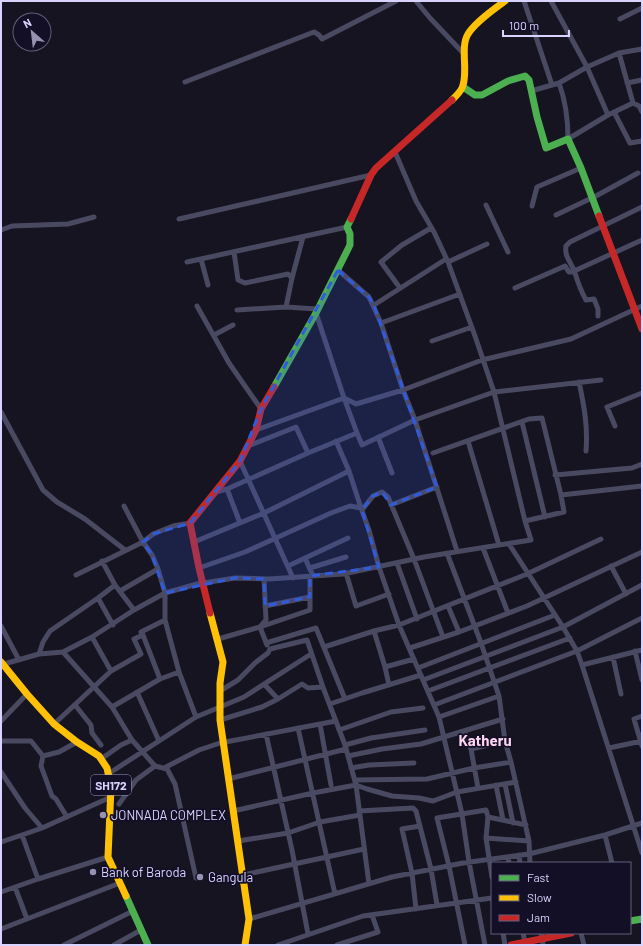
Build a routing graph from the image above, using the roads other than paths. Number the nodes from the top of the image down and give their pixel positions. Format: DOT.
graph roads {
  1 [pos="396,1"];
  2 [pos="416,1"];
  3 [pos="505,1"];
  4 [pos="524,1"];
  5 [pos="551,1"];
  6 [pos="642,8"];
  7 [pos="620,19"];
  8 [pos="642,49"];
  9 [pos="619,53"];
  10 [pos="465,54"];
  11 [pos="587,68"];
  12 [pos="642,80"];
  13 [pos="185,82"];
  14 [pos="559,83"];
  15 [pos="627,83"];
  16 [pos="552,85"];
  17 [pos="463,87"];
  18 [pos="531,92"];
  19 [pos="633,103"];
  20 [pos="614,112"];
  21 [pos="642,112"];
  22 [pos="608,115"];
  23 [pos="568,138"];
  24 [pos="642,141"];
  25 [pos="394,152"];
  26 [pos="581,168"];
  27 [pos="638,173"];
  28 [pos="371,175"];
  29 [pos="592,198"];
  30 [pos="486,205"];
  31 [pos="532,206"];
  32 [pos="642,207"];
  33 [pos="556,215"];
  34 [pos="94,217"];
  35 [pos="179,219"];
  36 [pos="603,225"];
  37 [pos="347,227"];
  38 [pos="432,228"];
  39 [pos="1,230"];
  40 [pos="302,237"];
  41 [pos="642,240"];
  42 [pos="487,244"];
  43 [pos="234,252"];
  44 [pos="508,252"];
  45 [pos="613,254"];
  46 [pos="200,259"];
  47 [pos="447,260"];
  48 [pos="187,262"];
  49 [pos="338,270"];
  50 [pos="575,271"];
  51 [pos="292,278"];
  52 [pos="208,284"];
  53 [pos="400,288"];
  54 [pos="515,288"];
  55 [pos="460,294"];
  56 [pos="374,305"];
  57 [pos="197,306"];
  58 [pos="642,306"];
  59 [pos="286,307"];
  60 [pos="237,310"];
  61 [pos="635,310"];
  62 [pos="317,311"];
  63 [pos="598,316"];
  64 [pos="381,323"];
  65 [pos="233,326"];
  66 [pos="472,327"];
  67 [pos="642,329"];
  68 [pos="214,336"];
  69 [pos="432,341"];
  70 [pos="482,360"];
  71 [pos="601,380"];
  72 [pos="579,382"];
  73 [pos="403,390"];
  74 [pos="494,392"];
  75 [pos="642,393"];
  76 [pos="344,398"];
  77 [pos="261,409"];
  78 [pos="1,412"];
  79 [pos="415,420"];
  80 [pos="522,422"];
  81 [pos="615,426"];
  82 [pos="256,430"];
  83 [pos="503,430"];
  84 [pos="357,433"];
  85 [pos="378,437"];
  86 [pos="468,440"];
  87 [pos="336,441"];
  88 [pos="248,446"];
  89 [pos="586,451"];
  90 [pos="433,452"];
  91 [pos="308,453"];
  92 [pos="240,461"];
  93 [pos="642,464"];
  94 [pos="349,471"];
  95 [pos="392,473"];
  96 [pos="555,475"];
  97 [pos="248,479"];
  98 [pos="642,486"];
  99 [pos="437,487"];
  100 [pos="227,489"];
  101 [pos="216,492"];
  102 [pos="561,495"];
  103 [pos="391,505"];
  104 [pos="124,506"];
  105 [pos="361,509"];
  106 [pos="264,513"];
  107 [pos="545,517"];
  108 [pos="525,522"];
  109 [pos="190,523"];
  110 [pos="240,523"];
  111 [pos="276,538"];
  112 [pos="348,538"];
  113 [pos="601,539"];
  114 [pos="143,542"];
  115 [pos="194,542"];
  116 [pos="509,544"];
  117 [pos="499,546"];
  118 [pos="483,548"];
  119 [pos="125,550"];
  120 [pos="458,551"];
  121 [pos="642,552"];
  122 [pos="447,553"];
  123 [pos="346,557"];
  124 [pos="305,558"];
  125 [pos="414,560"];
  126 [pos="102,561"];
  127 [pos="397,563"];
  128 [pos="288,566"];
  129 [pos="611,566"];
  130 [pos="378,567"];
  131 [pos="199,568"];
  132 [pos="310,568"];
  133 [pos="158,569"];
  134 [pos="346,573"];
  135 [pos="527,574"];
  136 [pos="76,575"];
  137 [pos="311,576"];
  138 [pos="293,578"];
  139 [pos="264,579"];
  140 [pos="203,583"];
  141 [pos="115,585"];
  142 [pos="642,585"];
  143 [pos="498,586"];
  144 [pos="120,591"];
  145 [pos="165,593"];
  146 [pos="389,594"];
  147 [pos="626,594"];
  148 [pos="310,597"];
  149 [pos="98,598"];
  150 [pos="544,598"];
  151 [pos="465,599"];
  152 [pos="265,606"];
  153 [pos="448,606"];
  154 [pos="134,610"];
  155 [pos="433,612"];
  156 [pos="508,613"];
  157 [pos="555,615"];
  158 [pos="642,618"];
  159 [pos="417,619"];
  160 [pos="165,620"];
  161 [pos="113,625"];
  162 [pos="400,625"];
  163 [pos="1,626"];
  164 [pos="475,626"];
  165 [pos="260,627"];
  166 [pos="563,627"];
  167 [pos="374,632"];
  168 [pos="459,632"];
  169 [pos="143,635"];
  170 [pos="443,637"];
  171 [pos="92,638"];
  172 [pos="570,638"];
  173 [pos="218,639"];
  174 [pos="266,643"];
  175 [pos="481,643"];
  176 [pos="324,647"];
  177 [pos="410,648"];
  178 [pos="270,649"];
  179 [pos="642,650"];
  180 [pos="577,651"];
  181 [pos="635,651"];
  182 [pos="62,652"];
  183 [pos="39,654"];
  184 [pos="311,654"];
  185 [pos="486,657"];
  186 [pos="613,657"];
  187 [pos="414,659"];
  188 [pos="19,660"];
  189 [pos="2,663"];
  190 [pos="582,665"];
  191 [pos="385,667"];
  192 [pos="418,668"];
  193 [pos="490,669"];
  194 [pos="111,671"];
  195 [pos="179,672"];
  196 [pos="422,677"];
  197 [pos="160,679"];
  198 [pos="642,680"];
  199 [pos="494,682"];
  200 [pos="264,684"];
  201 [pos="389,685"];
  202 [pos="323,687"];
  203 [pos="94,688"];
  204 [pos="220,691"];
  205 [pos="428,691"];
  206 [pos="137,692"];
  207 [pos="27,694"];
  208 [pos="621,694"];
  209 [pos="499,696"];
  210 [pos="278,699"];
  211 [pos="345,699"];
  212 [pos="330,704"];
  213 [pos="75,705"];
  214 [pos="434,705"];
  215 [pos="112,707"];
  216 [pos="220,708"];
  217 [pos="423,708"];
  218 [pos="642,716"];
  219 [pos="196,717"];
  220 [pos="439,717"];
  221 [pos="503,719"];
  222 [pos="220,720"];
  223 [pos="336,721"];
  224 [pos="1,722"];
  225 [pos="54,724"];
  226 [pos="320,724"];
  227 [pos="298,728"];
  228 [pos="339,730"];
  229 [pos="426,730"];
  230 [pos="464,732"];
  231 [pos="266,734"];
  232 [pos="444,737"];
  233 [pos="132,740"];
  234 [pos="1,741"];
  235 [pos="159,741"];
  236 [pos="505,741"];
  237 [pos="77,742"];
  238 [pos="222,742"];
  239 [pos="642,743"];
  240 [pos="101,745"];
  241 [pos="345,747"];
  242 [pos="609,748"];
  243 [pos="471,749"];
  244 [pos="143,751"];
  245 [pos="326,754"];
  246 [pos="44,756"];
  247 [pos="348,756"];
  248 [pos="101,759"];
  249 [pos="306,760"];
  250 [pos="511,762"];
  251 [pos="414,763"];
  252 [pos="155,766"];
  253 [pos="274,768"];
  254 [pos="352,768"];
  255 [pos="474,768"];
  256 [pos="167,769"];
  257 [pos="1,772"];
  258 [pos="453,773"];
  259 [pos="108,774"];
  260 [pos="228,779"];
  261 [pos="516,782"];
  262 [pos="356,783"];
  263 [pos="505,784"];
  264 [pos="331,785"];
  265 [pos="496,785"];
  266 [pos="478,788"];
  267 [pos="457,792"];
  268 [pos="313,793"];
  269 [pos="111,798"];
  270 [pos="281,800"];
  271 [pos="119,804"];
  272 [pos="233,811"];
  273 [pos="360,813"];
  274 [pos="462,814"];
  275 [pos="488,817"];
  276 [pos="67,818"];
  277 [pos="504,820"];
  278 [pos="320,822"];
  279 [pos="513,823"];
  280 [pos="642,823"];
  281 [pos="526,824"];
  282 [pos="634,825"];
  283 [pos="420,826"];
  284 [pos="42,828"];
  285 [pos="288,833"];
  286 [pos="22,835"];
  287 [pos="604,836"];
  288 [pos="486,838"];
  289 [pos="238,841"];
  290 [pos="529,841"];
  291 [pos="1,842"];
  292 [pos="364,849"];
  293 [pos="642,853"];
  294 [pos="529,854"];
  295 [pos="518,855"];
  296 [pos="108,857"];
  297 [pos="327,857"];
  298 [pos="508,857"];
  299 [pos="488,859"];
  300 [pos="469,862"];
  301 [pos="509,862"];
  302 [pos="520,862"];
  303 [pos="530,862"];
  304 [pos="612,862"];
  305 [pos="294,863"];
  306 [pos="449,866"];
  307 [pos="432,869"];
  308 [pos="491,872"];
  309 [pos="412,873"];
  310 [pos="243,875"];
  311 [pos="196,878"];
  312 [pos="38,879"];
  313 [pos="120,883"];
  314 [pos="369,884"];
  315 [pos="15,887"];
  316 [pos="1,892"];
  317 [pos="335,894"];
  318 [pos="491,898"];
  319 [pos="478,900"];
  320 [pos="456,903"];
  321 [pos="303,904"];
  322 [pos="437,905"];
  323 [pos="416,909"];
  324 [pos="133,912"];
  325 [pos="372,915"];
  326 [pos="27,919"];
  327 [pos="249,919"];
  328 [pos="642,919"];
  329 [pos="631,921"];
  330 [pos="1,929"];
  331 [pos="141,930"];
  332 [pos="308,934"];
  333 [pos="503,934"];
  334 [pos="523,934"];
  335 [pos="566,934"];
  336 [pos="581,934"];
  337 [pos="542,939"];
  338 [pos="525,942"];
  339 [pos="288,943"];
  340 [pos="64,945"];
  341 [pos="114,945"];
  342 [pos="148,945"];
  343 [pos="245,945"];
  344 [pos="278,945"];
  345 [pos="336,945"];
  346 [pos="465,945"];
  347 [pos="485,945"];
  348 [pos="505,945"];
  349 [pos="511,945"];
  350 [pos="584,945"];
  1 -- 13 [label="street"];
  2 -- 10 [label="street"];
  3 -- 10 [label="main road"];
  4 -- 16 [label="street"];
  5 -- 11 [label="street"];
  6 -- 7 [label="street"];
  8 -- 9 [label="street"];
  9 -- 11 [label="street"];
  9 -- 15 [label="street"];
  10 -- 17 [label="main road"];
  11 -- 14 [label="street"];
  11 -- 22 [label="street"];
  12 -- 15 [label="street"];
  14 -- 16 [label="street"];
  14 -- 23 [label="street"];
  15 -- 19 [label="street"];
  16 -- 18 [label="street"];
  17 -- 18 [label="main road"];
  17 -- 25 [label="main road"];
  18 -- 23 [label="main road"];
  19 -- 20 [label="street"];
  19 -- 21 [label="street"];
  20 -- 22 [label="street"];
  20 -- 24 [label="street"];
  22 -- 23 [label="street"];
  23 -- 26 [label="main road"];
  25 -- 28 [label="main road"];
  25 -- 38 [label="street"];
  26 -- 29 [label="main road"];
  26 -- 31 [label="street"];
  27 -- 29 [label="street"];
  28 -- 35 [label="street"];
  28 -- 37 [label="main road"];
  29 -- 33 [label="street"];
  29 -- 36 [label="main road"];
  30 -- 44 [label="street"];
  32 -- 36 [label="street"];
  34 -- 39 [label="street"];
  36 -- 45 [label="main road"];
  36 -- 50 [label="street"];
  37 -- 40 [label="street"];
  37 -- 49 [label="main road"];
  38 -- 47 [label="street"];
  38 -- 53 [label="street"];
  40 -- 43 [label="street"];
  40 -- 51 [label="street"];
  41 -- 45 [label="street"];
  42 -- 47 [label="street"];
  43 -- 46 [label="street"];
  43 -- 51 [label="street"];
  45 -- 50 [label="street"];
  45 -- 61 [label="main road"];
  46 -- 48 [label="street"];
  46 -- 52 [label="street"];
  47 -- 53 [label="street"];
  47 -- 55 [label="street"];
  49 -- 56 [label="street"];
  49 -- 62 [label="main road"];
  50 -- 54 [label="street"];
  50 -- 63 [label="street"];
  51 -- 59 [label="street"];
  53 -- 56 [label="street"];
  55 -- 64 [label="street"];
  55 -- 66 [label="street"];
  56 -- 64 [label="street"];
  57 -- 68 [label="street"];
  58 -- 61 [label="street"];
  59 -- 60 [label="street"];
  59 -- 62 [label="street"];
  61 -- 67 [label="main road"];
  61 -- 70 [label="street"];
  62 -- 76 [label="street"];
  62 -- 77 [label="main road"];
  64 -- 73 [label="street"];
  65 -- 68 [label="street"];
  66 -- 69 [label="street"];
  66 -- 70 [label="street"];
  68 -- 77 [label="street"];
  70 -- 73 [label="street"];
  70 -- 74 [label="street"];
  71 -- 72 [label="street"];
  72 -- 74 [label="street"];
  72 -- 89 [label="street"];
  73 -- 76 [label="street"];
  73 -- 79 [label="street"];
  74 -- 79 [label="street"];
  74 -- 83 [label="street"];
  75 -- 81 [label="street"];
  76 -- 82 [label="street"];
  76 -- 84 [label="street"];
  77 -- 82 [label="main road"];
  78 -- 119 [label="street"];
  79 -- 85 [label="street"];
  79 -- 99 [label="street"];
  80 -- 83 [label="street"];
  80 -- 96 [label="street"];
  80 -- 107 [label="street"];
  82 -- 88 [label="main road"];
  83 -- 86 [label="street"];
  83 -- 108 [label="street"];
  84 -- 85 [label="street"];
  84 -- 87 [label="street"];
  85 -- 95 [label="street"];
  86 -- 90 [label="street"];
  86 -- 117 [label="street"];
  87 -- 91 [label="street"];
  87 -- 94 [label="street"];
  88 -- 91 [label="street"];
  88 -- 92 [label="main road"];
  91 -- 97 [label="street"];
  92 -- 97 [label="street"];
  92 -- 101 [label="main road"];
  93 -- 96 [label="street"];
  94 -- 105 [label="street"];
  94 -- 106 [label="street"];
  96 -- 102 [label="street"];
  97 -- 100 [label="street"];
  97 -- 106 [label="street"];
  98 -- 102 [label="street"];
  99 -- 103 [label="street"];
  99 -- 120 [label="street"];
  100 -- 101 [label="street"];
  100 -- 110 [label="street"];
  101 -- 109 [label="main road"];
  102 -- 107 [label="street"];
  103 -- 105 [label="street"];
  103 -- 125 [label="street"];
  104 -- 114 [label="street"];
  105 -- 111 [label="street"];
  105 -- 130 [label="street"];
  106 -- 110 [label="street"];
  106 -- 111 [label="street"];
  107 -- 108 [label="street"];
  108 -- 116 [label="street"];
  109 -- 114 [label="street"];
  109 -- 115 [label="main road"];
  110 -- 115 [label="street"];
  111 -- 128 [label="street"];
  111 -- 131 [label="street"];
  112 -- 124 [label="street"];
  113 -- 135 [label="street"];
  114 -- 119 [label="street"];
  114 -- 133 [label="street"];
  115 -- 131 [label="main road"];
  116 -- 117 [label="street"];
  116 -- 135 [label="street"];
  117 -- 118 [label="street"];
  118 -- 120 [label="street"];
  118 -- 143 [label="street"];
  119 -- 126 [label="street"];
  120 -- 122 [label="street"];
  121 -- 129 [label="street"];
  122 -- 125 [label="street"];
  122 -- 151 [label="street"];
  123 -- 132 [label="street"];
  124 -- 128 [label="street"];
  124 -- 132 [label="street"];
  125 -- 127 [label="street"];
  125 -- 155 [label="street"];
  126 -- 136 [label="street"];
  126 -- 141 [label="street"];
  127 -- 130 [label="street"];
  127 -- 159 [label="street"];
  128 -- 138 [label="street"];
  129 -- 147 [label="street"];
  129 -- 150 [label="street"];
  130 -- 134 [label="street"];
  130 -- 146 [label="street"];
  131 -- 140 [label="main road"];
  132 -- 137 [label="street"];
  133 -- 144 [label="street"];
  133 -- 145 [label="street"];
  134 -- 137 [label="street"];
  134 -- 146 [label="street"];
  135 -- 143 [label="street"];
  135 -- 150 [label="street"];
  137 -- 138 [label="street"];
  137 -- 148 [label="street"];
  138 -- 139 [label="street"];
  139 -- 140 [label="street"];
  139 -- 152 [label="street"];
  140 -- 145 [label="street"];
  140 -- 173 [label="main road"];
  141 -- 144 [label="street"];
  141 -- 149 [label="street"];
  142 -- 147 [label="street"];
  143 -- 151 [label="street"];
  143 -- 156 [label="street"];
  144 -- 154 [label="street"];
  145 -- 154 [label="street"];
  145 -- 160 [label="street"];
  146 -- 162 [label="street"];
  147 -- 166 [label="street"];
  148 -- 152 [label="street"];
  148 -- 165 [label="street"];
  149 -- 161 [label="street"];
  149 -- 183 [label="street"];
  150 -- 156 [label="street"];
  150 -- 157 [label="street"];
  151 -- 153 [label="street"];
  151 -- 164 [label="street"];
  152 -- 165 [label="street"];
  153 -- 155 [label="street"];
  153 -- 168 [label="street"];
  154 -- 161 [label="street"];
  155 -- 159 [label="street"];
  155 -- 170 [label="street"];
  156 -- 164 [label="street"];
  157 -- 166 [label="street"];
  157 -- 175 [label="street"];
  158 -- 180 [label="street"];
  159 -- 162 [label="street"];
  160 -- 169 [label="street"];
  160 -- 195 [label="street"];
  161 -- 171 [label="street"];
  162 -- 167 [label="street"];
  162 -- 177 [label="street"];
  163 -- 188 [label="street"];
  164 -- 168 [label="street"];
  164 -- 175 [label="street"];
  165 -- 173 [label="street"];
  165 -- 174 [label="street"];
  166 -- 172 [label="street"];
  166 -- 185 [label="street"];
  167 -- 176 [label="street"];
  167 -- 191 [label="street"];
  168 -- 170 [label="street"];
  169 -- 194 [label="street"];
  169 -- 197 [label="street"];
  170 -- 177 [label="street"];
  171 -- 182 [label="street"];
  171 -- 194 [label="street"];
  172 -- 180 [label="street"];
  172 -- 193 [label="street"];
  173 -- 204 [label="main road"];
  174 -- 176 [label="street"];
  174 -- 178 [label="street"];
  175 -- 185 [label="street"];
  175 -- 192 [label="street"];
  176 -- 211 [label="street"];
  177 -- 187 [label="street"];
  178 -- 184 [label="street"];
  178 -- 204 [label="street"];
  179 -- 181 [label="street"];
  180 -- 190 [label="street"];
  180 -- 199 [label="street"];
  181 -- 186 [label="street"];
  181 -- 198 [label="street"];
  182 -- 183 [label="street"];
  182 -- 203 [label="street"];
  183 -- 188 [label="street"];
  184 -- 200 [label="street"];
  184 -- 202 [label="street"];
  185 -- 193 [label="street"];
  185 -- 196 [label="street"];
  186 -- 190 [label="street"];
  186 -- 208 [label="street"];
  187 -- 191 [label="street"];
  187 -- 192 [label="street"];
  188 -- 189 [label="street"];
  189 -- 207 [label="main road, SH172"];
  190 -- 242 [label="street"];
  191 -- 201 [label="street"];
  192 -- 196 [label="street"];
  193 -- 199 [label="street"];
  193 -- 205 [label="street"];
  194 -- 203 [label="street"];
  195 -- 197 [label="street"];
  195 -- 219 [label="street"];
  196 -- 201 [label="street"];
  196 -- 205 [label="street"];
  197 -- 206 [label="street"];
  199 -- 209 [label="street"];
  199 -- 214 [label="street"];
  200 -- 210 [label="street"];
  200 -- 216 [label="street"];
  201 -- 211 [label="street"];
  202 -- 210 [label="street"];
  202 -- 212 [label="street"];
  203 -- 213 [label="street"];
  203 -- 215 [label="street"];
  204 -- 216 [label="main road"];
  205 -- 214 [label="street"];
  206 -- 215 [label="street"];
  206 -- 235 [label="street"];
  207 -- 224 [label="street"];
  207 -- 225 [label="main road, SH172"];
  209 -- 220 [label="street"];
  209 -- 221 [label="street"];
  210 -- 222 [label="street"];
  211 -- 212 [label="street"];
  212 -- 223 [label="street"];
  213 -- 225 [label="street"];
  213 -- 240 [label="street"];
  214 -- 220 [label="street"];
  215 -- 233 [label="street"];
  216 -- 219 [label="street"];
  216 -- 222 [label="main road"];
  217 -- 228 [label="street"];
  218 -- 239 [label="street"];
  219 -- 235 [label="street"];
  220 -- 232 [label="street"];
  221 -- 230 [label="street"];
  221 -- 236 [label="street"];
  222 -- 238 [label="main road"];
  223 -- 226 [label="street"];
  223 -- 228 [label="street"];
  225 -- 237 [label="main road, SH172"];
  226 -- 227 [label="street"];
  226 -- 245 [label="street"];
  227 -- 231 [label="street"];
  227 -- 249 [label="street"];
  228 -- 241 [label="street"];
  229 -- 241 [label="street"];
  230 -- 232 [label="street"];
  230 -- 243 [label="street"];
  231 -- 238 [label="street"];
  231 -- 253 [label="street"];
  232 -- 247 [label="street"];
  232 -- 258 [label="street"];
  233 -- 244 [label="street"];
  233 -- 248 [label="street"];
  234 -- 246 [label="street"];
  235 -- 244 [label="street"];
  236 -- 243 [label="street"];
  236 -- 250 [label="street"];
  237 -- 246 [label="street"];
  237 -- 248 [label="main road, SH172"];
  238 -- 256 [label="street"];
  238 -- 260 [label="main road"];
  239 -- 242 [label="street"];
  241 -- 245 [label="street"];
  241 -- 247 [label="street"];
  242 -- 282 [label="street"];
  243 -- 255 [label="street"];
  244 -- 252 [label="street"];
  244 -- 259 [label="street"];
  245 -- 249 [label="street"];
  245 -- 264 [label="street"];
  246 -- 276 [label="street"];
  247 -- 254 [label="street"];
  248 -- 259 [label="main road, SH172"];
  249 -- 253 [label="street"];
  249 -- 268 [label="street"];
  250 -- 255 [label="street"];
  250 -- 261 [label="street"];
  251 -- 254 [label="street"];
  252 -- 256 [label="street"];
  252 -- 271 [label="street"];
  253 -- 260 [label="street"];
  253 -- 270 [label="street"];
  254 -- 262 [label="street"];
  255 -- 258 [label="street"];
  255 -- 266 [label="street"];
  256 -- 311 [label="street"];
  257 -- 284 [label="street"];
  258 -- 262 [label="street"];
  258 -- 267 [label="street"];
  259 -- 269 [label="main road, SH172"];
  260 -- 272 [label="main road"];
  261 -- 263 [label="street"];
  261 -- 281 [label="street"];
  262 -- 267 [label="street"];
  262 -- 268 [label="street"];
  262 -- 273 [label="street"];
  263 -- 265 [label="street"];
  263 -- 279 [label="street"];
  265 -- 266 [label="street"];
  265 -- 277 [label="street"];
  266 -- 267 [label="street"];
  267 -- 274 [label="street"];
  268 -- 270 [label="street"];
  268 -- 278 [label="street"];
  269 -- 276 [label="street"];
  269 -- 296 [label="main road, SH172"];
  270 -- 272 [label="street"];
  270 -- 285 [label="street"];
  272 -- 289 [label="main road"];
  273 -- 278 [label="street"];
  273 -- 283 [label="street"];
  273 -- 292 [label="street"];
  274 -- 275 [label="street"];
  274 -- 300 [label="street"];
  274 -- 306 [label="street"];
  275 -- 277 [label="street"];
  275 -- 288 [label="street"];
  276 -- 284 [label="street"];
  277 -- 279 [label="street"];
  278 -- 285 [label="street"];
  278 -- 297 [label="street"];
  279 -- 281 [label="street"];
  280 -- 282 [label="street"];
  281 -- 290 [label="street"];
  282 -- 287 [label="street"];
  282 -- 293 [label="street"];
  283 -- 307 [label="street"];
  283 -- 309 [label="street"];
  284 -- 286 [label="street"];
  285 -- 289 [label="street"];
  285 -- 305 [label="street"];
  286 -- 291 [label="street"];
  286 -- 312 [label="street"];
  287 -- 294 [label="street"];
  287 -- 304 [label="street"];
  288 -- 290 [label="street"];
  288 -- 299 [label="street"];
  289 -- 310 [label="main road"];
  290 -- 294 [label="street"];
  292 -- 297 [label="street"];
  292 -- 314 [label="street"];
  294 -- 295 [label="street"];
  294 -- 303 [label="street"];
  295 -- 298 [label="street"];
  295 -- 302 [label="street"];
  296 -- 312 [label="street"];
  296 -- 313 [label="main road, SH172"];
  297 -- 305 [label="street"];
  297 -- 317 [label="street"];
  298 -- 299 [label="street"];
  298 -- 301 [label="street"];
  299 -- 300 [label="street"];
  299 -- 308 [label="street"];
  300 -- 306 [label="street"];
  300 -- 319 [label="street"];
  305 -- 310 [label="street"];
  305 -- 321 [label="street"];
  306 -- 307 [label="street"];
  306 -- 320 [label="street"];
  307 -- 309 [label="street"];
  307 -- 322 [label="street"];
  309 -- 314 [label="street"];
  309 -- 323 [label="street"];
  310 -- 327 [label="main road"];
  312 -- 315 [label="street"];
  313 -- 324 [label="main road, SH172"];
  313 -- 326 [label="street"];
  314 -- 317 [label="street"];
  315 -- 316 [label="street"];
  315 -- 326 [label="street"];
  317 -- 321 [label="street"];
  318 -- 319 [label="street"];
  319 -- 320 [label="street"];
  319 -- 347 [label="street"];
  320 -- 322 [label="street"];
  320 -- 346 [label="street"];
  321 -- 327 [label="street"];
  321 -- 332 [label="street"];
  322 -- 323 [label="street"];
  323 -- 325 [label="street"];
  324 -- 331 [label="main road, SH172"];
  324 -- 340 [label="street"];
  325 -- 332 [label="street"];
  325 -- 345 [label="street"];
  326 -- 330 [label="street"];
  327 -- 343 [label="main road"];
  328 -- 329 [label="main road"];
  331 -- 341 [label="street"];
  331 -- 342 [label="main road, SH172"];
  332 -- 339 [label="street"];
  333 -- 348 [label="street"];
  334 -- 338 [label="street"];
  335 -- 337 [label="main road"];
  336 -- 350 [label="street"];
  337 -- 338 [label="main road"];
  338 -- 349 [label="main road"];
  339 -- 344 [label="street"];
}
